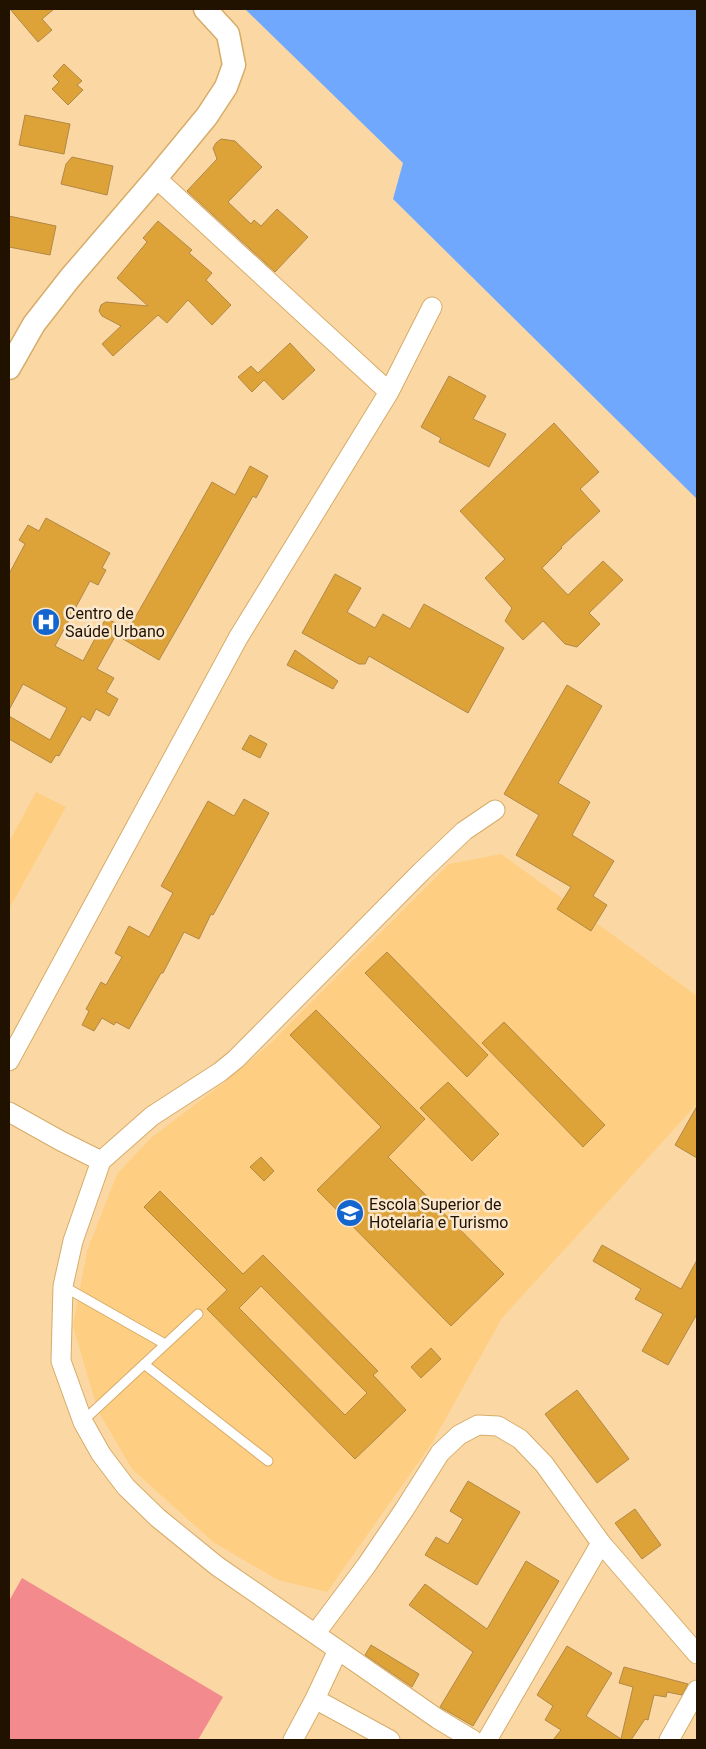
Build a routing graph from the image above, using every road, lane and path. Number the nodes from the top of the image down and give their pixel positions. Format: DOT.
graph roads {
  1 [pos="205,9"];
  2 [pos="156,178"];
  3 [pos="432,307"];
  4 [pos="9,368"];
  5 [pos="389,392"];
  6 [pos="495,810"];
  7 [pos="9,1061"];
  8 [pos="9,1112"];
  9 [pos="101,1161"];
  10 [pos="63,1286"];
  11 [pos="198,1314"];
  12 [pos="165,1344"];
  13 [pos="144,1364"];
  14 [pos="83,1422"];
  15 [pos="268,1461"];
  16 [pos="601,1542"];
  17 [pos="315,1634"];
  18 [pos="338,1650"];
  19 [pos="697,1654"];
  20 [pos="697,1690"];
  21 [pos="315,1698"];
  22 [pos="293,1740"];
  23 [pos="390,1740"];
  24 [pos="472,1740"];
  25 [pos="487,1740"];
  26 [pos="669,1740"];
  1 -- 2 [label="street"];
  2 -- 4 [label="street"];
  2 -- 5 [label="street"];
  3 -- 5 [label="street"];
  5 -- 7 [label="street"];
  6 -- 9 [label="street"];
  8 -- 9 [label="street"];
  9 -- 10 [label="street"];
  10 -- 12 [label="lane"];
  10 -- 14 [label="street"];
  11 -- 12 [label="lane"];
  12 -- 13 [label="lane"];
  13 -- 14 [label="lane"];
  13 -- 15 [label="lane"];
  14 -- 17 [label="street"];
  16 -- 17 [label="street"];
  16 -- 19 [label="street"];
  16 -- 25 [label="street"];
  17 -- 18 [label="street"];
  18 -- 21 [label="street"];
  18 -- 24 [label="street"];
  20 -- 26 [label="street"];
  21 -- 22 [label="street"];
  21 -- 23 [label="street"];
}
